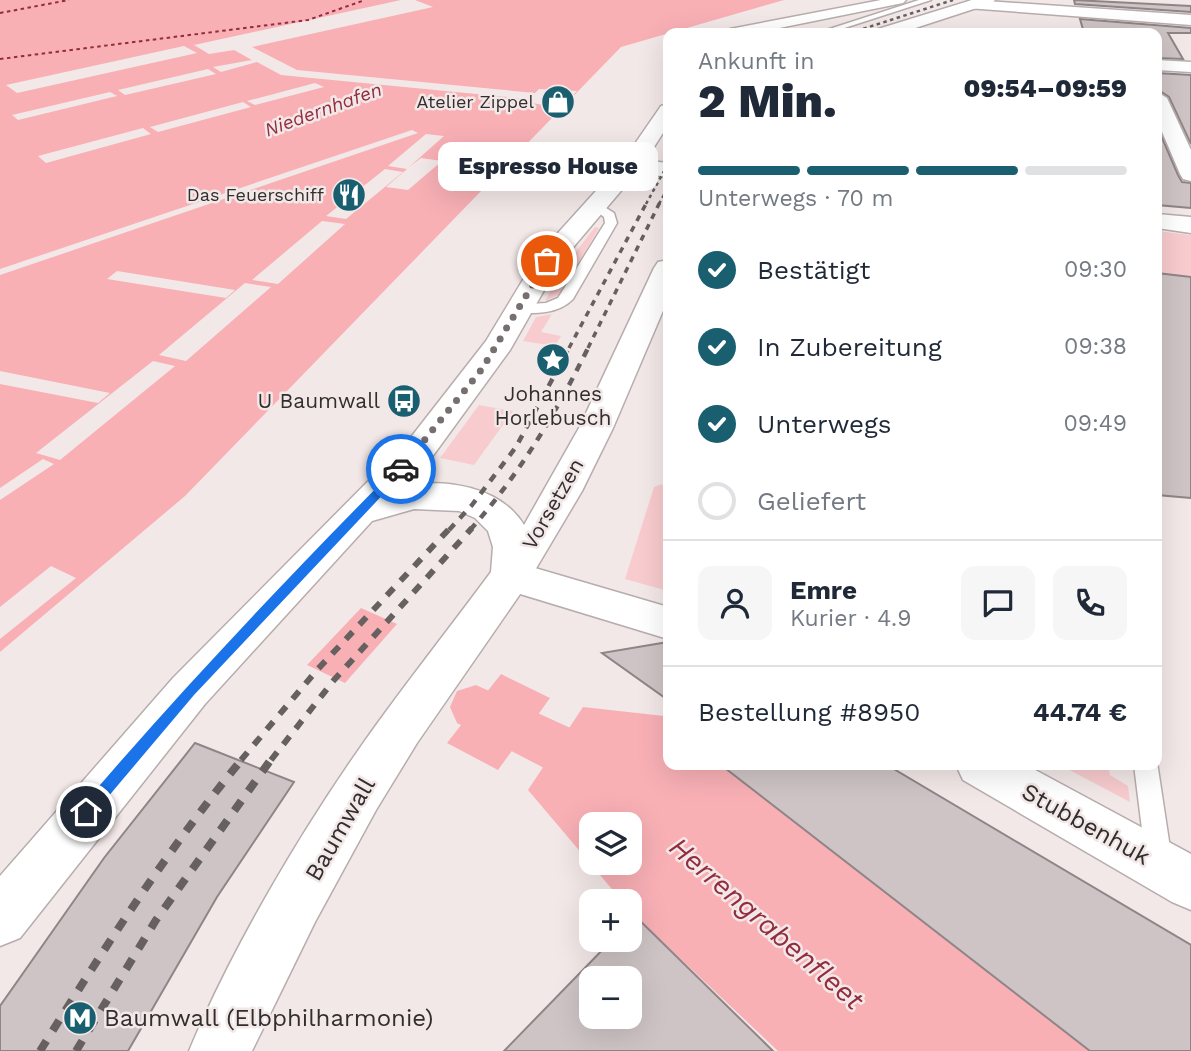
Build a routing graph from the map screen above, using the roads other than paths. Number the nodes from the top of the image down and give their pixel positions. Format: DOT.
graph roads {
  1 [pos="898,0"];
  2 [pos="927,0"];
  3 [pos="979,3"];
  4 [pos="1119,15"];
  5 [pos="1191,20"];
  6 [pos="755,28"];
  7 [pos="837,28"];
  8 [pos="900,28"];
  9 [pos="1126,28"];
  10 [pos="1162,65"];
  11 [pos="1191,67"];
  12 [pos="1162,109"];
  13 [pos="663,118"];
  14 [pos="631,166"];
  15 [pos="663,169"];
  16 [pos="1191,174"];
  17 [pos="595,205"];
  18 [pos="1162,222"];
  19 [pos="1191,225"];
  20 [pos="663,279"];
  21 [pos="519,308"];
  22 [pos="359,513"];
  23 [pos="511,576"];
  24 [pos="480,620"];
  25 [pos="663,622"];
  26 [pos="989,770"];
  27 [pos="1147,770"];
  28 [pos="1175,874"];
  29 [pos="0,918"];
  30 [pos="220,1051"];
  1 -- 6 [label="main road"];
  2 -- 7 [label="lane"];
  3 -- 4 [label="main road"];
  3 -- 8 [label="main road"];
  4 -- 5 [label="main road"];
  4 -- 9 [label="main road"];
  10 -- 11 [label="main road"];
  12 -- 16 [label="main road"];
  13 -- 14 [label="main road"];
  14 -- 15 [label="main road"];
  14 -- 17 [label="main road"];
  17 -- 21 [label="main road"];
  17 -- 21 [label="lane"];
  18 -- 19 [label="main road"];
  20 -- 23 [label="main road, Vorsetzen"];
  21 -- 22 [label="main road"];
  22 -- 23 [label="main road"];
  22 -- 29 [label="main road"];
  23 -- 24 [label="main road, Vorsetzen"];
  23 -- 25 [label="main road"];
  24 -- 30 [label="main road, Baumwall"];
  26 -- 28 [label="main road, Stubbenhuk"];
  27 -- 28 [label="lane"];
}
